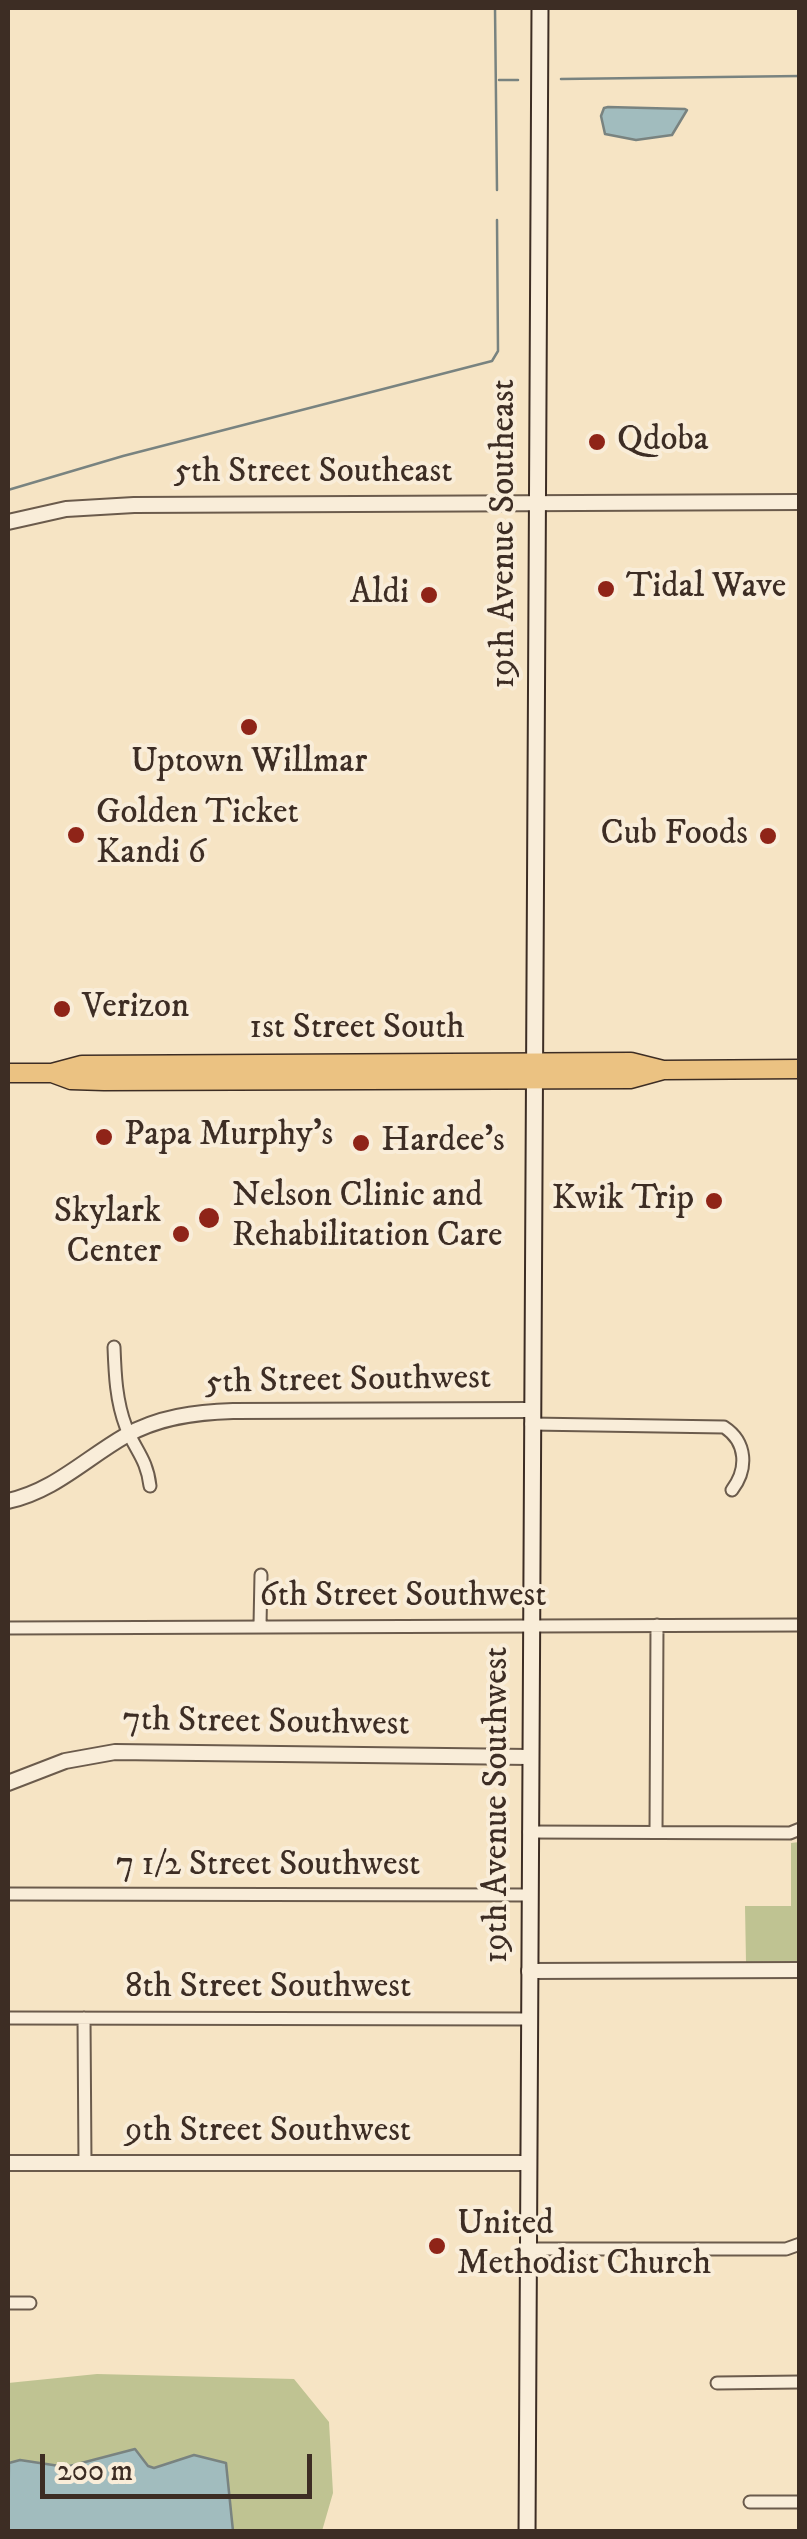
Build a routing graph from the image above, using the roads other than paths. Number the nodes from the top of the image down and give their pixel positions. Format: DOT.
graph roads {
  1 [pos="540,8"];
  2 [pos="800,502"];
  3 [pos="536,504"];
  4 [pos="8,522"];
  5 [pos="800,1069"];
  6 [pos="532,1070"];
  7 [pos="8,1074"];
  8 [pos="114,1347"];
  9 [pos="531,1417"];
  10 [pos="129,1434"];
  11 [pos="150,1486"];
  12 [pos="732,1490"];
  13 [pos="8,1501"];
  14 [pos="261,1575"];
  15 [pos="260,1625"];
  16 [pos="530,1625"];
  17 [pos="657,1625"];
  18 [pos="800,1625"];
  19 [pos="8,1628"];
  20 [pos="530,1757"];
  21 [pos="8,1783"];
  22 [pos="800,1829"];
  23 [pos="529,1832"];
  24 [pos="656,1832"];
  25 [pos="8,1894"];
  26 [pos="529,1895"];
  27 [pos="800,1970"];
  28 [pos="529,1971"];
  29 [pos="8,2018"];
  30 [pos="84,2018"];
  31 [pos="528,2019"];
  32 [pos="8,2163"];
  33 [pos="528,2163"];
  34 [pos="85,2164"];
  35 [pos="800,2244"];
  36 [pos="528,2249"];
  37 [pos="8,2303"];
  38 [pos="30,2303"];
  39 [pos="800,2382"];
  40 [pos="718,2383"];
  41 [pos="750,2502"];
  42 [pos="800,2502"];
  43 [pos="527,2532"];
  1 -- 3 [label="main road, 19th Avenue Southeast"];
  2 -- 3 [label="street, 5th Street Southeast"];
  3 -- 4 [label="street, 5th Street Southeast"];
  3 -- 6 [label="main road, 19th Avenue Southeast"];
  5 -- 6 [label="main road, 1st Street South"];
  6 -- 7 [label="main road, 1st Street South"];
  6 -- 9 [label="main road, 19th Avenue Southwest"];
  8 -- 10 [label="street"];
  9 -- 10 [label="street, 5th Street Southwest"];
  9 -- 12 [label="street, 5th Street Southwest"];
  9 -- 16 [label="main road, 19th Avenue Southwest"];
  10 -- 11 [label="street"];
  10 -- 13 [label="street, 5th Street Southwest"];
  14 -- 15 [label="street"];
  15 -- 16 [label="street, 6th Street Southwest"];
  15 -- 19 [label="street, 6th Street Southwest"];
  16 -- 17 [label="street, 6th Street Southwest"];
  16 -- 20 [label="main road, 19th Avenue Southwest"];
  17 -- 18 [label="street, 6th Street Southwest"];
  17 -- 24 [label="street"];
  20 -- 21 [label="street, 7th Street Southwest"];
  20 -- 23 [label="main road, 19th Avenue Southwest"];
  22 -- 24 [label="street"];
  23 -- 24 [label="street"];
  23 -- 26 [label="main road, 19th Avenue Southwest"];
  25 -- 26 [label="street, 7 1/2 Street Southwest"];
  26 -- 28 [label="main road, 19th Avenue Southwest"];
  27 -- 28 [label="street"];
  28 -- 31 [label="main road, 19th Avenue Southwest"];
  29 -- 30 [label="street, 8th Street Southwest"];
  30 -- 31 [label="street, 8th Street Southwest"];
  30 -- 34 [label="street"];
  31 -- 33 [label="main road, 19th Avenue Southwest"];
  32 -- 34 [label="street, 9th Street Southwest"];
  33 -- 34 [label="street, 9th Street Southwest"];
  33 -- 36 [label="main road, 19th Avenue Southwest"];
  35 -- 36 [label="street"];
  36 -- 43 [label="main road, 19th Avenue Southwest"];
  37 -- 38 [label="street"];
  39 -- 40 [label="street"];
  41 -- 42 [label="street"];
}
